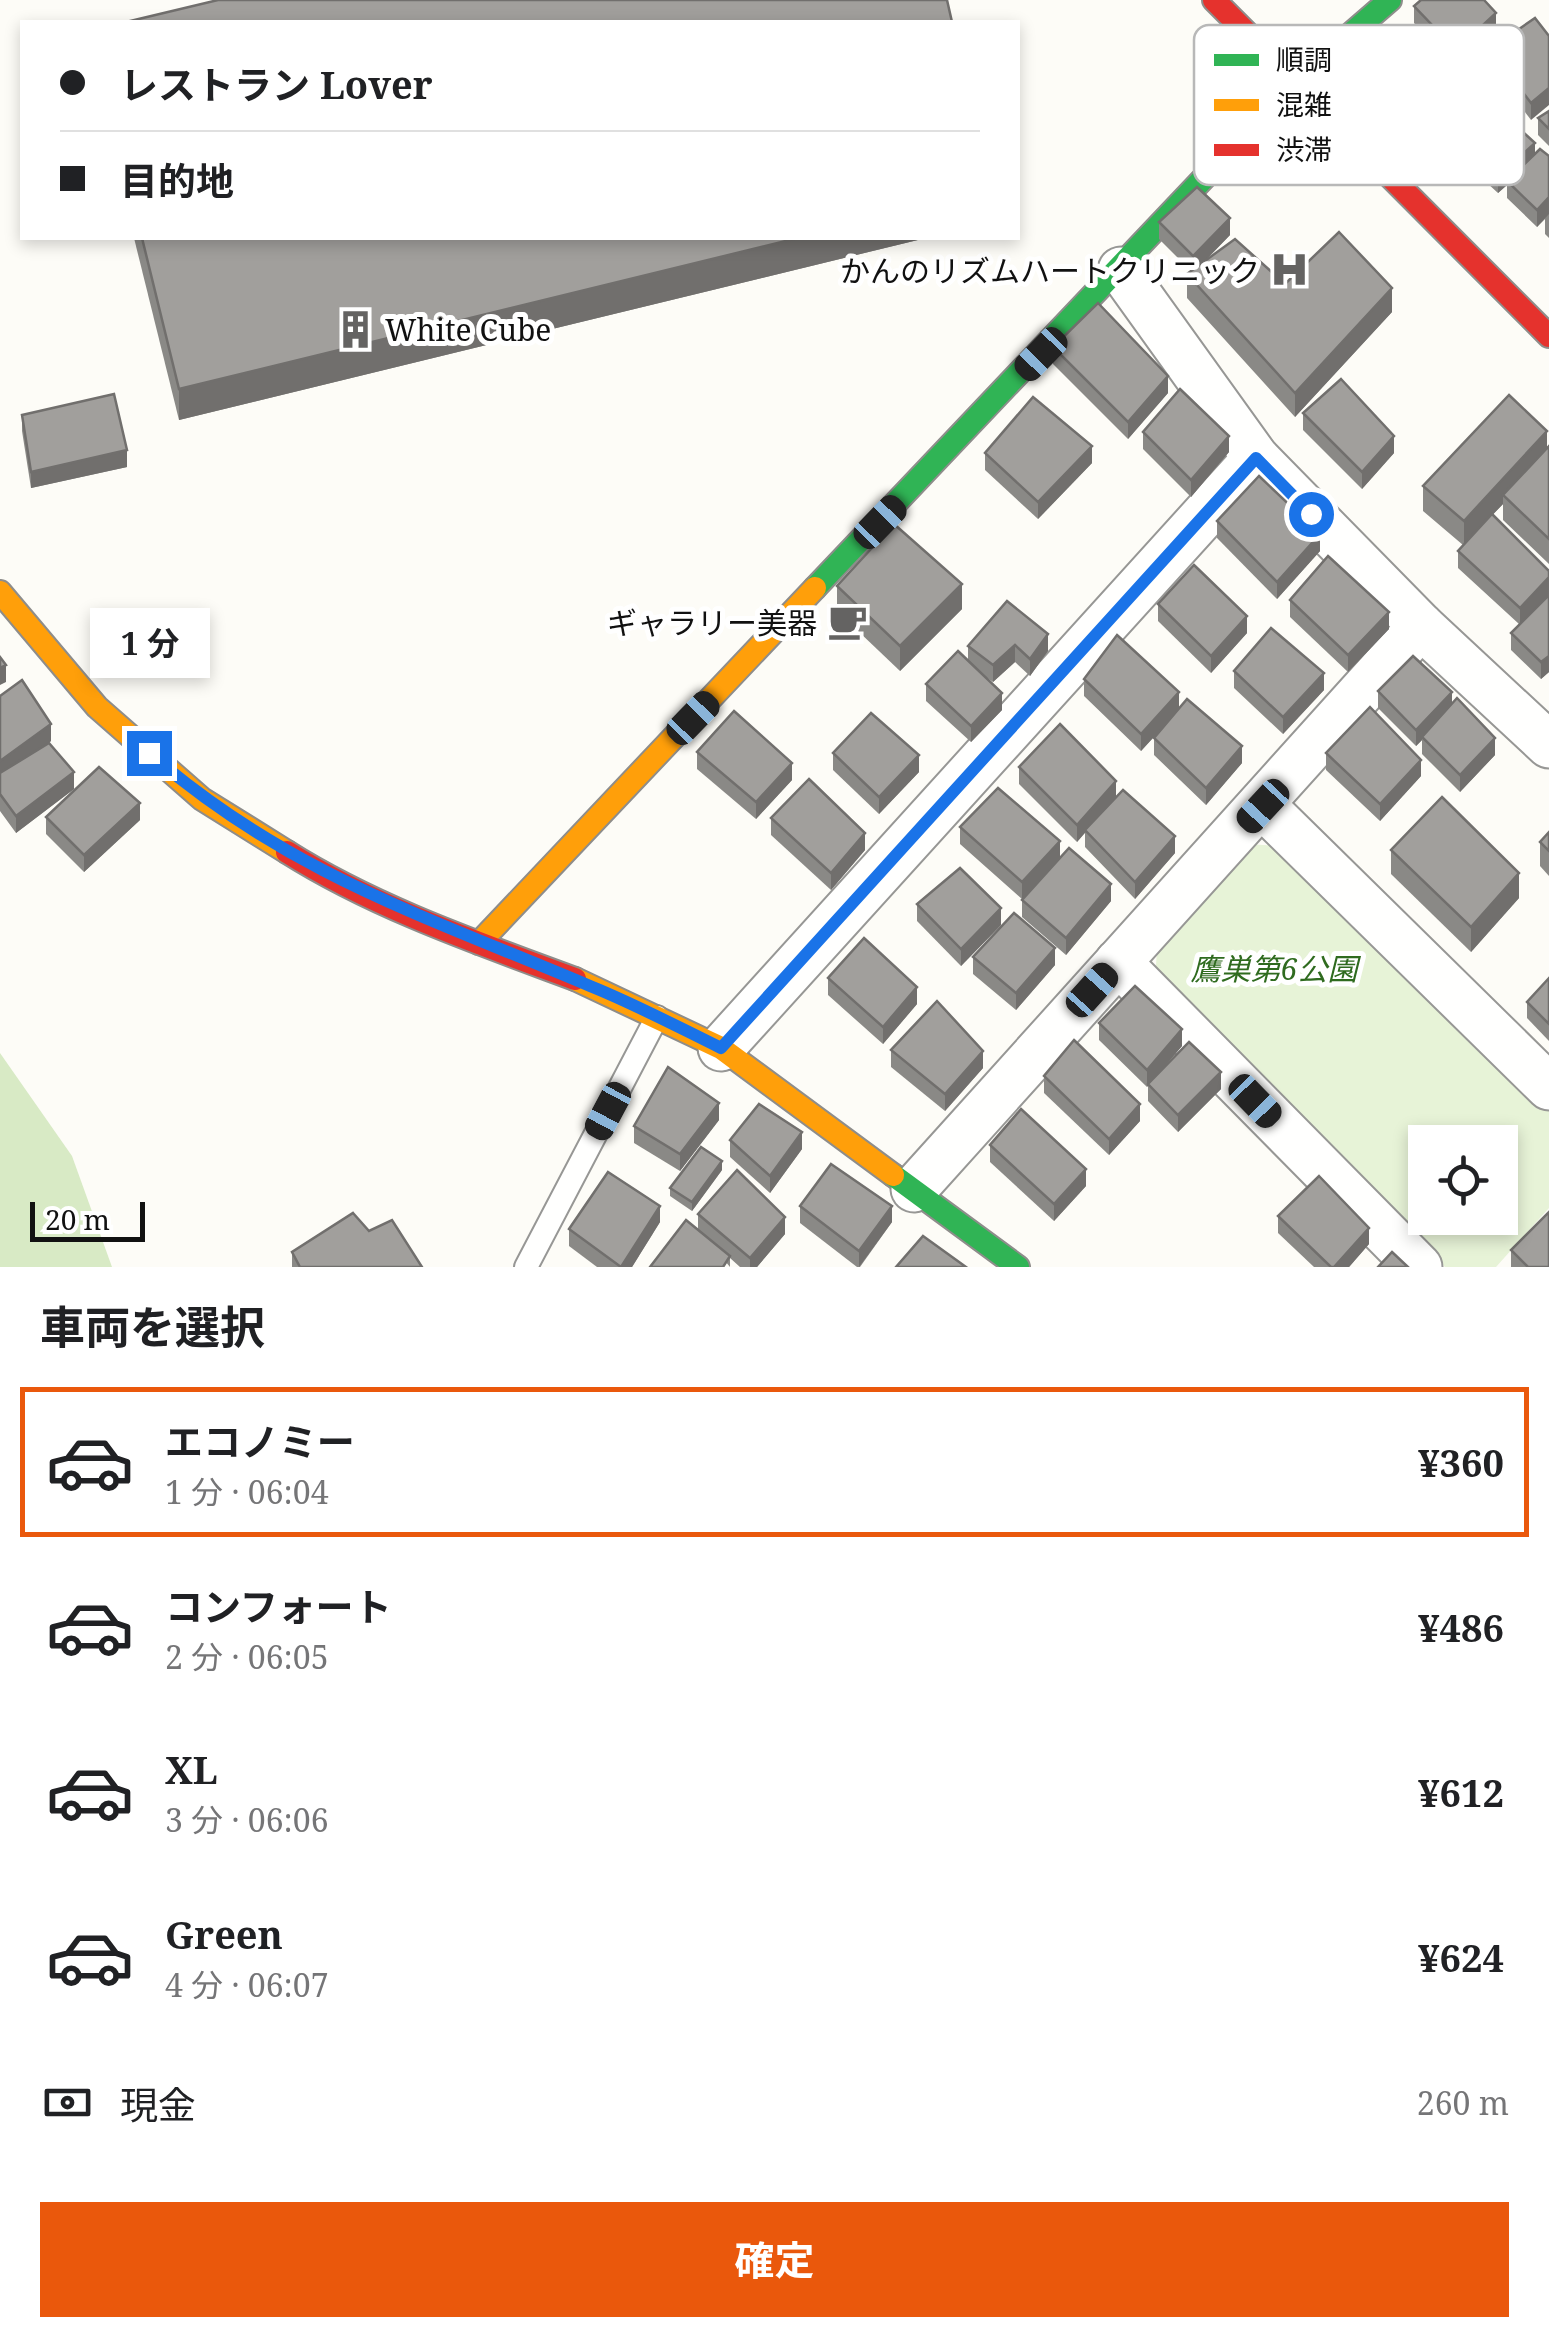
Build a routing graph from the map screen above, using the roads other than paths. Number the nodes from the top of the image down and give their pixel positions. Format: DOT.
graph roads {
  1 [pos="1214,0"];
  2 [pos="1390,0"];
  3 [pos="1238,25"];
  4 [pos="1361,25"];
  5 [pos="1200,185"];
  6 [pos="1397,185"];
  7 [pos="1121,270"];
  8 [pos="1549,336"];
  9 [pos="1256,458"];
  10 [pos="0,592"];
  11 [pos="1421,626"];
  12 [pos="1549,745"];
  13 [pos="1263,806"];
  14 [pos="478,943"];
  15 [pos="1118,962"];
  16 [pos="657,1017"];
  17 [pos="721,1048"];
  18 [pos="1549,1087"];
  19 [pos="914,1189"];
  20 [pos="526,1267"];
  21 [pos="1018,1267"];
  22 [pos="1419,1267"];
  1 -- 3 [label="street"];
  2 -- 4 [label="street"];
  5 -- 7 [label="street"];
  6 -- 8 [label="street"];
  7 -- 9 [label="street"];
  7 -- 14 [label="street"];
  9 -- 11 [label="street"];
  9 -- 17 [label="street"];
  10 -- 14 [label="street"];
  11 -- 12 [label="street"];
  11 -- 13 [label="street"];
  13 -- 15 [label="street"];
  13 -- 18 [label="street"];
  14 -- 16 [label="street"];
  15 -- 19 [label="street"];
  15 -- 22 [label="street"];
  16 -- 17 [label="street"];
  16 -- 20 [label="lane"];
  17 -- 19 [label="street"];
  19 -- 21 [label="street"];
}
